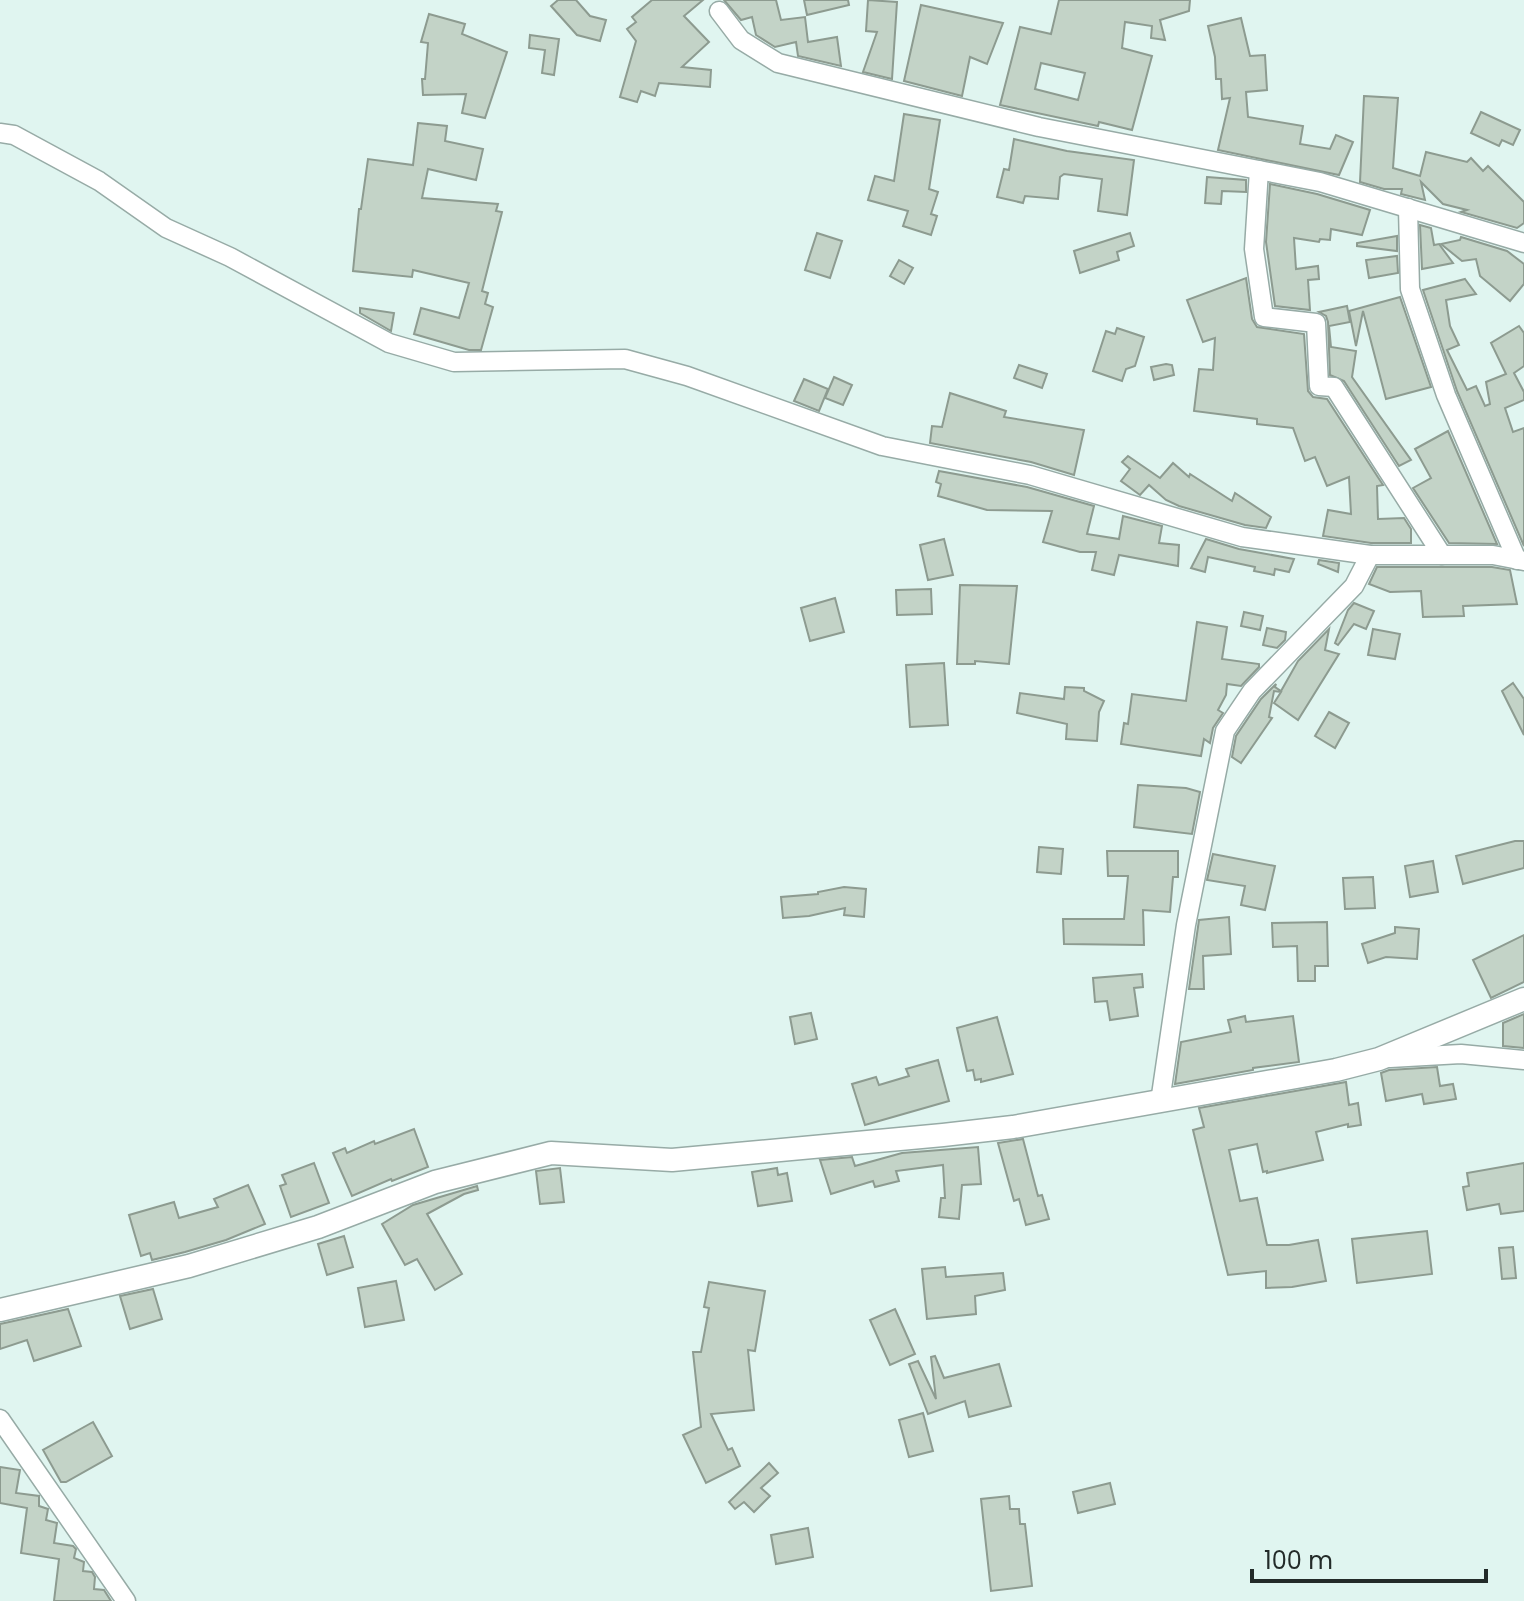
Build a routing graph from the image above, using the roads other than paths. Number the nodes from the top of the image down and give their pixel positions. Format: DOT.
graph roads {
  1 [pos="719,11"];
  2 [pos="0,133"];
  3 [pos="1259,170"];
  4 [pos="1408,208"];
  5 [pos="1524,243"];
  6 [pos="1370,555"];
  7 [pos="1442,555"];
  8 [pos="1521,561"];
  9 [pos="1524,999"];
  10 [pos="1379,1059"];
  11 [pos="1524,1060"];
  12 [pos="1160,1102"];
  13 [pos="0,1310"];
  14 [pos="0,1419"];
  15 [pos="126,1601"];
  1 -- 3 [label="street"];
  2 -- 6 [label="street"];
  3 -- 4 [label="street"];
  3 -- 7 [label="street"];
  4 -- 5 [label="street"];
  4 -- 8 [label="street"];
  6 -- 7 [label="street"];
  6 -- 12 [label="street"];
  7 -- 8 [label="street"];
  9 -- 10 [label="street"];
  10 -- 11 [label="street"];
  10 -- 12 [label="street"];
  12 -- 13 [label="street"];
  14 -- 15 [label="street"];
}
